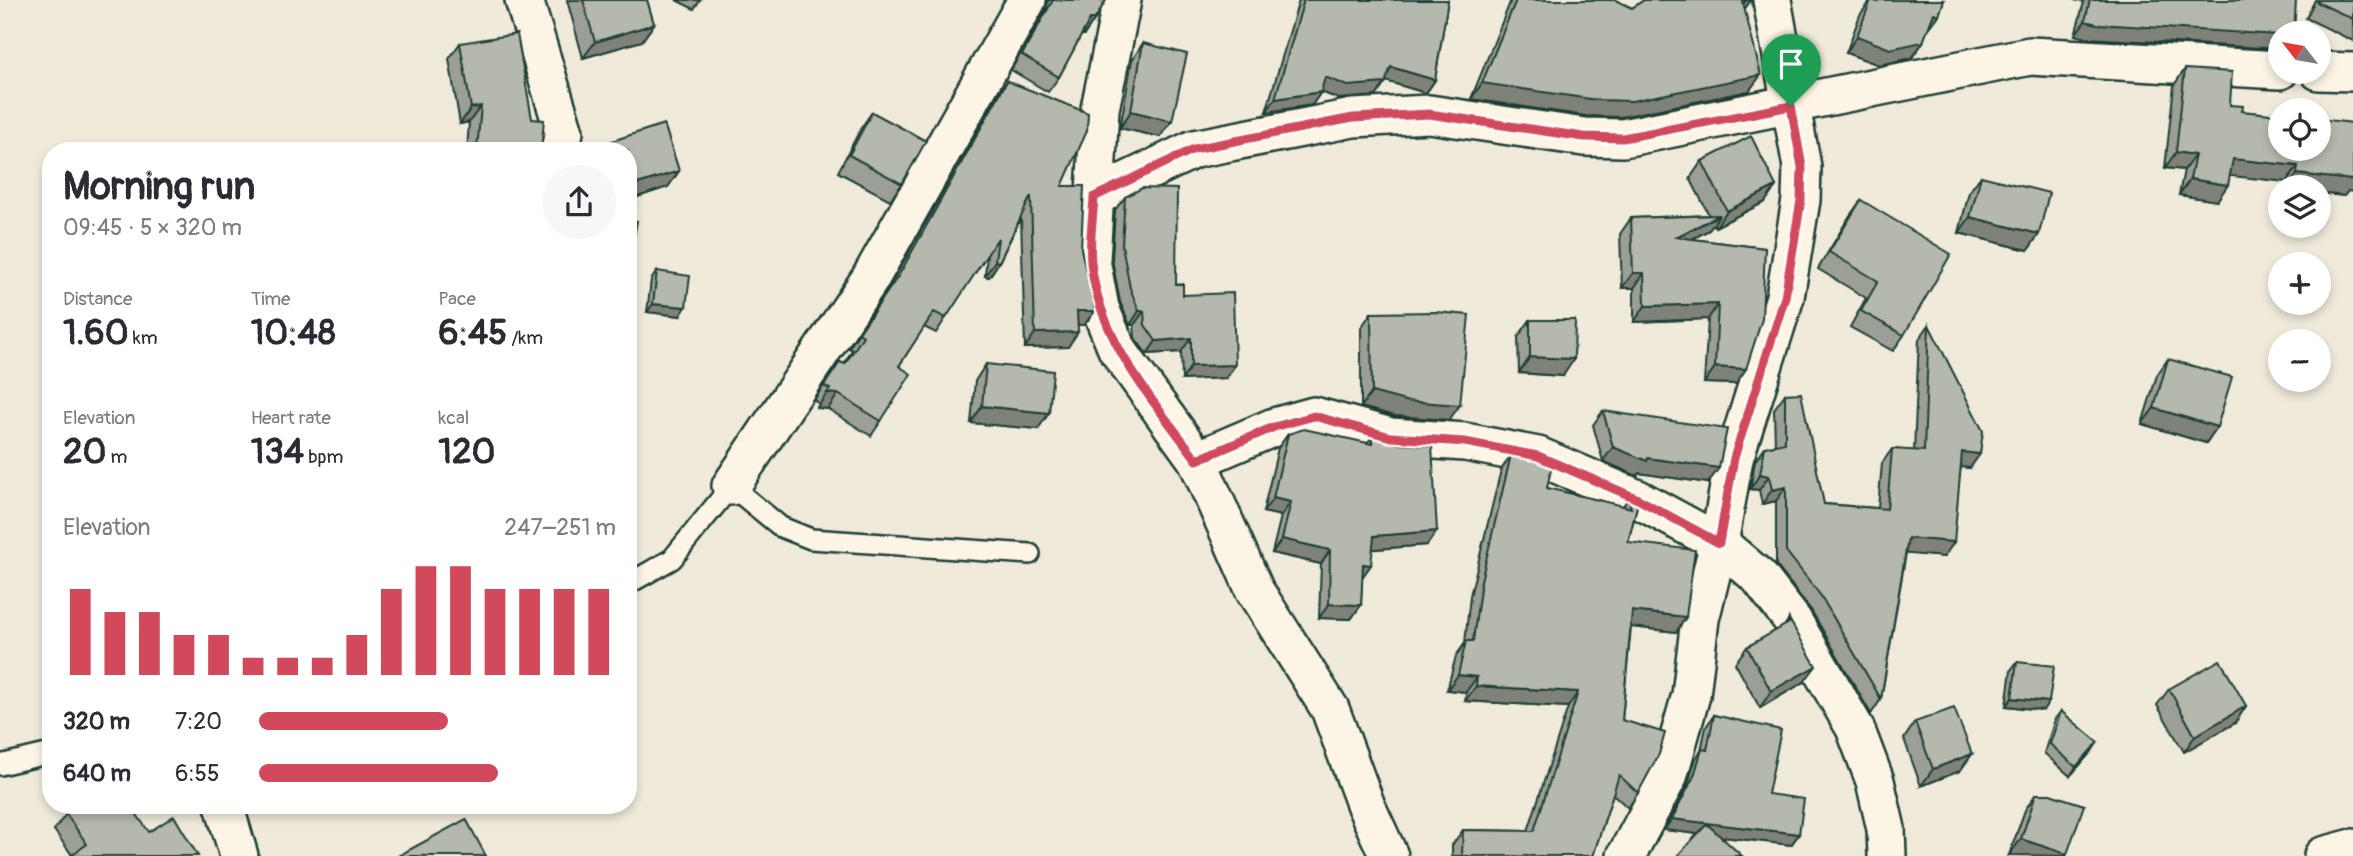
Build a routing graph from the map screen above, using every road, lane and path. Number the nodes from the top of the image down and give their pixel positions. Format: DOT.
graph roads {
  1 [pos="524,0"];
  2 [pos="1027,0"];
  3 [pos="1122,0"];
  4 [pos="1772,0"];
  5 [pos="2268,69"];
  6 [pos="2331,71"];
  7 [pos="2353,72"];
  8 [pos="1791,106"];
  9 [pos="562,142"];
  10 [pos="1094,197"];
  11 [pos="1197,460"];
  12 [pos="731,486"];
  13 [pos="1719,543"];
  14 [pos="1030,554"];
  15 [pos="637,579"];
  16 [pos="42,755"];
  17 [pos="0,765"];
  18 [pos="227,814"];
  19 [pos="2353,848"];
  20 [pos="239,856"];
  21 [pos="1389,856"];
  22 [pos="1626,856"];
  23 [pos="1886,856"];
  24 [pos="2323,856"];
  1 -- 9 [label="street"];
  2 -- 12 [label="street"];
  3 -- 10 [label="street"];
  4 -- 8 [label="street"];
  5 -- 8 [label="street"];
  6 -- 7 [label="street"];
  8 -- 10 [label="street"];
  8 -- 13 [label="street"];
  10 -- 11 [label="street"];
  11 -- 13 [label="street"];
  11 -- 21 [label="street"];
  12 -- 14 [label="lane"];
  12 -- 15 [label="lane"];
  13 -- 22 [label="street"];
  13 -- 23 [label="street"];
  16 -- 17 [label="lane"];
  18 -- 20 [label="street"];
  19 -- 24 [label="street"];
}
